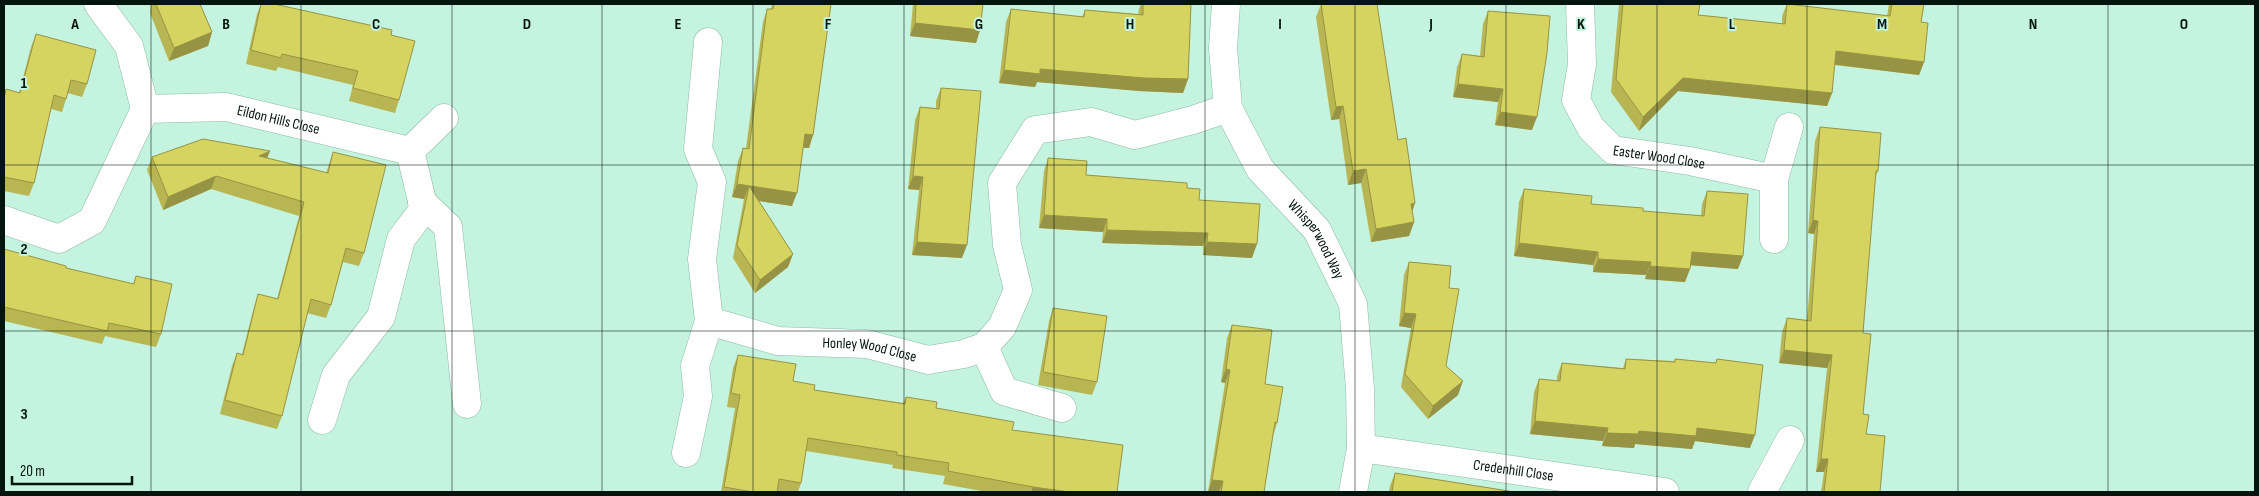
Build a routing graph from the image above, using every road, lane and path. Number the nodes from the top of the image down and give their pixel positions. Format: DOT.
graph roads {
  1 [pos="98,4"];
  2 [pos="1226,4"];
  3 [pos="1580,4"];
  4 [pos="708,42"];
  5 [pos="1228,108"];
  6 [pos="145,109"];
  7 [pos="444,118"];
  8 [pos="1789,127"];
  9 [pos="410,151"];
  10 [pos="1774,179"];
  11 [pos="423,205"];
  12 [pos="4,220"];
  13 [pos="1774,239"];
  14 [pos="709,321"];
  15 [pos="984,347"];
  16 [pos="468,404"];
  17 [pos="1062,408"];
  18 [pos="322,420"];
  19 [pos="1790,440"];
  20 [pos="1361,448"];
  21 [pos="686,453"];
  22 [pos="1353,492"];
  23 [pos="1666,492"];
  24 [pos="1762,492"];
  1 -- 6 [label="street"];
  2 -- 5 [label="street, Whisperwood Way"];
  3 -- 10 [label="street, Easter Wood Close"];
  4 -- 14 [label="street"];
  5 -- 15 [label="street"];
  5 -- 20 [label="street, Whisperwood Way"];
  6 -- 9 [label="street, Eildon Hills Close"];
  6 -- 12 [label="street"];
  7 -- 9 [label="street"];
  8 -- 10 [label="street"];
  9 -- 11 [label="street"];
  10 -- 13 [label="street"];
  11 -- 16 [label="street"];
  11 -- 18 [label="street"];
  14 -- 15 [label="street, Honley Wood Close"];
  14 -- 21 [label="street"];
  15 -- 17 [label="street"];
  19 -- 24 [label="street"];
  20 -- 22 [label="street, Whisperwood Way"];
  20 -- 23 [label="street, Credenhill Close"];
}
